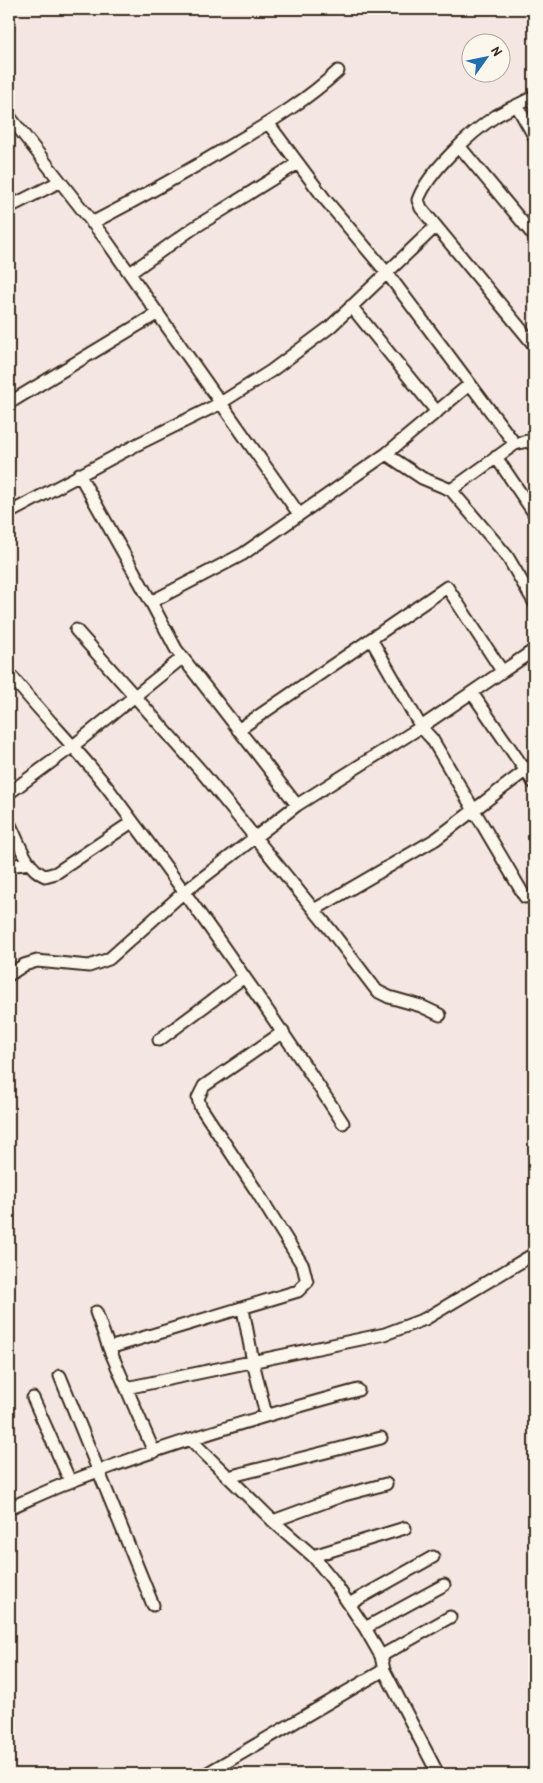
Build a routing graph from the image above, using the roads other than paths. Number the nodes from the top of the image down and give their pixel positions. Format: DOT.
graph roads {
  1 [pos="338,71"];
  2 [pos="534,97"];
  3 [pos="517,106"];
  4 [pos="9,116"];
  5 [pos="268,123"];
  6 [pos="21,131"];
  7 [pos="9,136"];
  8 [pos="534,136"];
  9 [pos="460,147"];
  10 [pos="298,163"];
  11 [pos="59,182"];
  12 [pos="9,207"];
  13 [pos="92,223"];
  14 [pos="436,226"];
  15 [pos="534,236"];
  16 [pos="130,273"];
  17 [pos="387,273"];
  18 [pos="351,306"];
  19 [pos="158,312"];
  20 [pos="534,344"];
  21 [pos="470,384"];
  22 [pos="9,403"];
  23 [pos="219,404"];
  24 [pos="438,412"];
  25 [pos="515,444"];
  26 [pos="534,446"];
  27 [pos="386,454"];
  28 [pos="496,457"];
  29 [pos="80,474"];
  30 [pos="451,490"];
  31 [pos="9,513"];
  32 [pos="534,513"];
  33 [pos="299,514"];
  34 [pos="151,602"];
  35 [pos="534,602"];
  36 [pos="76,630"];
  37 [pos="371,639"];
  38 [pos="534,650"];
  39 [pos="182,658"];
  40 [pos="502,671"];
  41 [pos="9,673"];
  42 [pos="472,693"];
  43 [pos="134,696"];
  44 [pos="421,727"];
  45 [pos="238,730"];
  46 [pos="73,746"];
  47 [pos="530,767"];
  48 [pos="534,783"];
  49 [pos="9,793"];
  50 [pos="297,805"];
  51 [pos="474,810"];
  52 [pos="132,822"];
  53 [pos="9,823"];
  54 [pos="256,838"];
  55 [pos="29,863"];
  56 [pos="9,866"];
  57 [pos="183,893"];
  58 [pos="525,898"];
  59 [pos="314,910"];
  60 [pos="9,975"];
  61 [pos="244,977"];
  62 [pos="440,1015"];
  63 [pos="283,1032"];
  64 [pos="159,1040"];
  65 [pos="343,1123"];
  66 [pos="534,1254"];
  67 [pos="243,1309"];
  68 [pos="96,1312"];
  69 [pos="109,1348"];
  70 [pos="253,1362"];
  71 [pos="60,1376"];
  72 [pos="126,1388"];
  73 [pos="358,1390"];
  74 [pos="33,1398"];
  75 [pos="266,1415"];
  76 [pos="381,1438"];
  77 [pos="190,1439"];
  78 [pos="154,1452"];
  79 [pos="100,1471"];
  80 [pos="228,1478"];
  81 [pos="70,1481"];
  82 [pos="386,1484"];
  83 [pos="9,1508"];
  84 [pos="273,1521"];
  85 [pos="405,1528"];
  86 [pos="314,1556"];
  87 [pos="433,1557"];
  88 [pos="444,1585"];
  89 [pos="349,1604"];
  90 [pos="153,1605"];
  91 [pos="450,1616"];
  92 [pos="365,1628"];
  93 [pos="381,1656"];
  94 [pos="384,1670"];
  95 [pos="206,1774"];
  96 [pos="438,1774"];
  1 -- 5 [label="street"];
  2 -- 3 [label="street"];
  3 -- 8 [label="street"];
  3 -- 9 [label="street"];
  4 -- 6 [label="street"];
  5 -- 10 [label="street"];
  5 -- 13 [label="street"];
  6 -- 7 [label="street"];
  6 -- 11 [label="street"];
  9 -- 14 [label="street"];
  9 -- 15 [label="street"];
  10 -- 16 [label="street"];
  10 -- 17 [label="street"];
  11 -- 12 [label="street"];
  11 -- 13 [label="street"];
  13 -- 16 [label="street"];
  14 -- 17 [label="street"];
  14 -- 20 [label="street"];
  16 -- 19 [label="street"];
  17 -- 18 [label="street"];
  17 -- 21 [label="street"];
  18 -- 23 [label="street"];
  18 -- 24 [label="street"];
  19 -- 22 [label="street"];
  19 -- 23 [label="street"];
  21 -- 24 [label="street"];
  21 -- 25 [label="street"];
  23 -- 29 [label="street"];
  23 -- 33 [label="street"];
  24 -- 27 [label="street"];
  25 -- 26 [label="street"];
  25 -- 28 [label="street"];
  27 -- 30 [label="street"];
  27 -- 33 [label="street"];
  28 -- 30 [label="street"];
  28 -- 32 [label="street"];
  29 -- 31 [label="street"];
  29 -- 34 [label="street"];
  30 -- 35 [label="street"];
  33 -- 34 [label="street"];
  34 -- 39 [label="street"];
  36 -- 43 [label="street"];
  37 -- 40 [label="street"];
  37 -- 44 [label="street"];
  37 -- 45 [label="street"];
  38 -- 40 [label="street"];
  39 -- 43 [label="street"];
  39 -- 45 [label="street"];
  40 -- 42 [label="street"];
  41 -- 46 [label="street"];
  42 -- 44 [label="street"];
  42 -- 47 [label="street"];
  43 -- 46 [label="street"];
  43 -- 54 [label="street"];
  44 -- 50 [label="street"];
  44 -- 51 [label="street"];
  45 -- 50 [label="street"];
  46 -- 49 [label="street"];
  46 -- 52 [label="street"];
  47 -- 48 [label="street"];
  47 -- 51 [label="street"];
  50 -- 54 [label="street"];
  51 -- 58 [label="street"];
  51 -- 59 [label="street"];
  52 -- 55 [label="street"];
  52 -- 57 [label="street"];
  53 -- 55 [label="street"];
  54 -- 57 [label="street"];
  54 -- 59 [label="street"];
  55 -- 56 [label="street"];
  57 -- 60 [label="street"];
  57 -- 61 [label="street"];
  59 -- 62 [label="street"];
  61 -- 63 [label="street"];
  61 -- 64 [label="street"];
  63 -- 65 [label="street"];
  63 -- 67 [label="street"];
  66 -- 70 [label="street"];
  67 -- 69 [label="street"];
  67 -- 70 [label="street"];
  68 -- 69 [label="street"];
  69 -- 72 [label="street"];
  70 -- 72 [label="street"];
  70 -- 75 [label="street"];
  71 -- 79 [label="street"];
  72 -- 78 [label="street"];
  73 -- 75 [label="street"];
  74 -- 81 [label="street"];
  75 -- 77 [label="street"];
  76 -- 80 [label="street"];
  77 -- 78 [label="street"];
  77 -- 80 [label="street"];
  78 -- 79 [label="street"];
  79 -- 81 [label="street"];
  79 -- 90 [label="street"];
  80 -- 84 [label="street"];
  81 -- 83 [label="street"];
  82 -- 84 [label="street"];
  84 -- 86 [label="street"];
  85 -- 86 [label="street"];
  86 -- 89 [label="street"];
  87 -- 89 [label="street"];
  88 -- 92 [label="street"];
  89 -- 92 [label="street"];
  91 -- 93 [label="street"];
  92 -- 93 [label="street"];
  93 -- 94 [label="street"];
  94 -- 95 [label="street"];
  94 -- 96 [label="street"];
}
